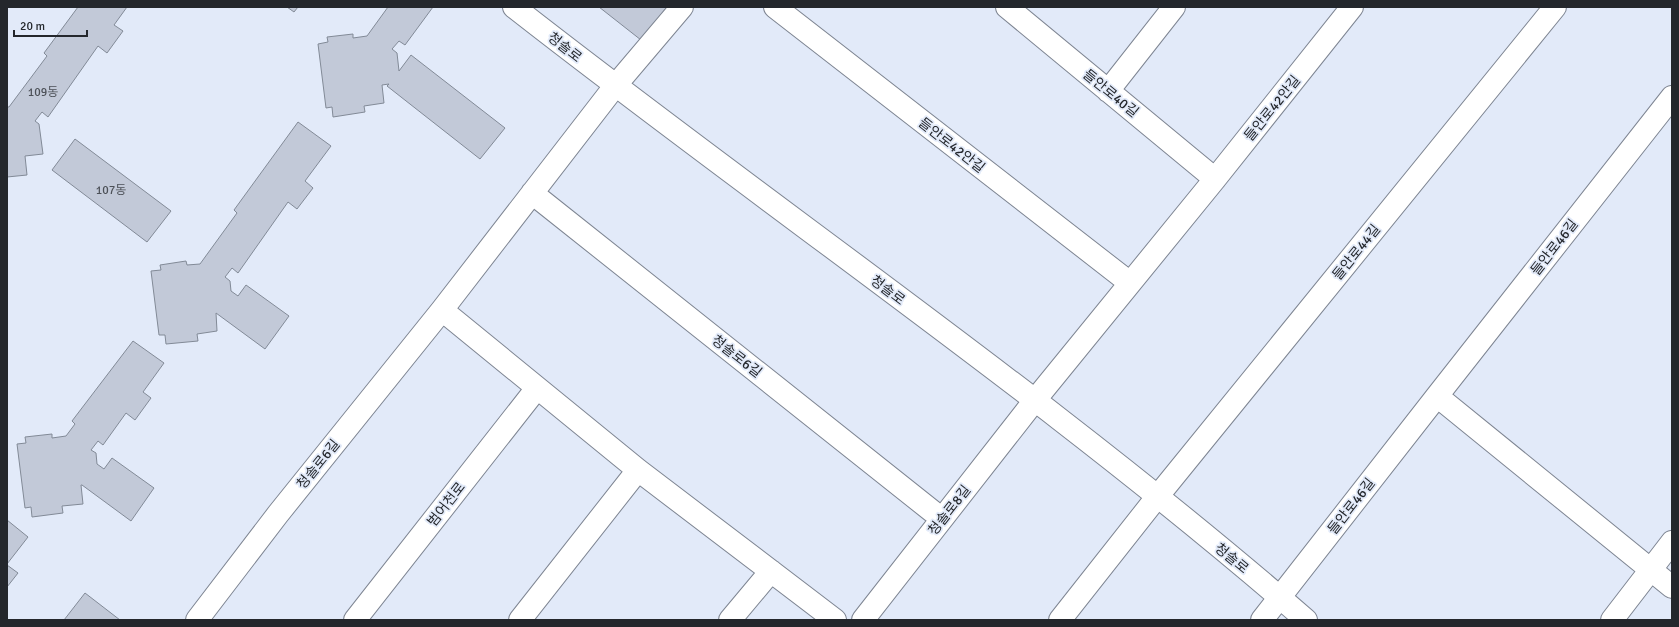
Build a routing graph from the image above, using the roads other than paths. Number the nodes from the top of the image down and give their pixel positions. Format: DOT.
graph roads {
  1 [pos="514,7"];
  2 [pos="682,7"];
  3 [pos="775,7"];
  4 [pos="1007,7"];
  5 [pos="1174,7"];
  6 [pos="1352,7"];
  7 [pos="1555,7"];
  8 [pos="615,86"];
  9 [pos="1108,91"];
  10 [pos="1672,98"];
  11 [pos="1215,179"];
  12 [pos="532,193"];
  13 [pos="1130,283"];
  14 [pos="442,310"];
  15 [pos="537,388"];
  16 [pos="1437,396"];
  17 [pos="1035,400"];
  18 [pos="638,470"];
  19 [pos="1157,497"];
  20 [pos="942,519"];
  21 [pos="1672,542"];
  22 [pos="1650,570"];
  23 [pos="771,571"];
  24 [pos="1672,587"];
  25 [pos="1280,597"];
  26 [pos="197,620"];
  27 [pos="355,620"];
  28 [pos="520,620"];
  29 [pos="730,620"];
  30 [pos="835,620"];
  31 [pos="863,620"];
  32 [pos="1060,620"];
  33 [pos="1262,620"];
  34 [pos="1306,620"];
  35 [pos="1612,620"];
  1 -- 8 [label="street, 청솔로"];
  2 -- 8 [label="street"];
  3 -- 13 [label="street, 들안로42안길"];
  4 -- 9 [label="street, 들안로40길"];
  5 -- 9 [label="street"];
  6 -- 11 [label="street, 들안로42안길"];
  7 -- 19 [label="street, 들안로44길"];
  8 -- 12 [label="street, 청솔로6길"];
  8 -- 17 [label="street, 청솔로"];
  9 -- 11 [label="street, 들안로40길"];
  10 -- 16 [label="street, 들안로46길"];
  11 -- 13 [label="street, 들안로42안길"];
  12 -- 14 [label="street, 청솔로6길"];
  12 -- 20 [label="street, 청솔로6길"];
  13 -- 17 [label="street, 들안로42안길"];
  14 -- 15 [label="street"];
  14 -- 26 [label="street, 청솔로6길"];
  15 -- 18 [label="street"];
  15 -- 27 [label="street, 범어천로"];
  16 -- 22 [label="street"];
  16 -- 25 [label="street, 들안로46길"];
  17 -- 19 [label="street, 청솔로"];
  17 -- 20 [label="street, 청솔로8길"];
  18 -- 23 [label="street"];
  18 -- 28 [label="street"];
  19 -- 25 [label="street, 청솔로"];
  19 -- 32 [label="street"];
  20 -- 31 [label="street, 청솔로8길"];
  21 -- 22 [label="street"];
  22 -- 24 [label="street"];
  22 -- 35 [label="street"];
  23 -- 29 [label="street"];
  23 -- 30 [label="street"];
  25 -- 33 [label="street, 들안로46길"];
  25 -- 34 [label="street, 청솔로"];
}
